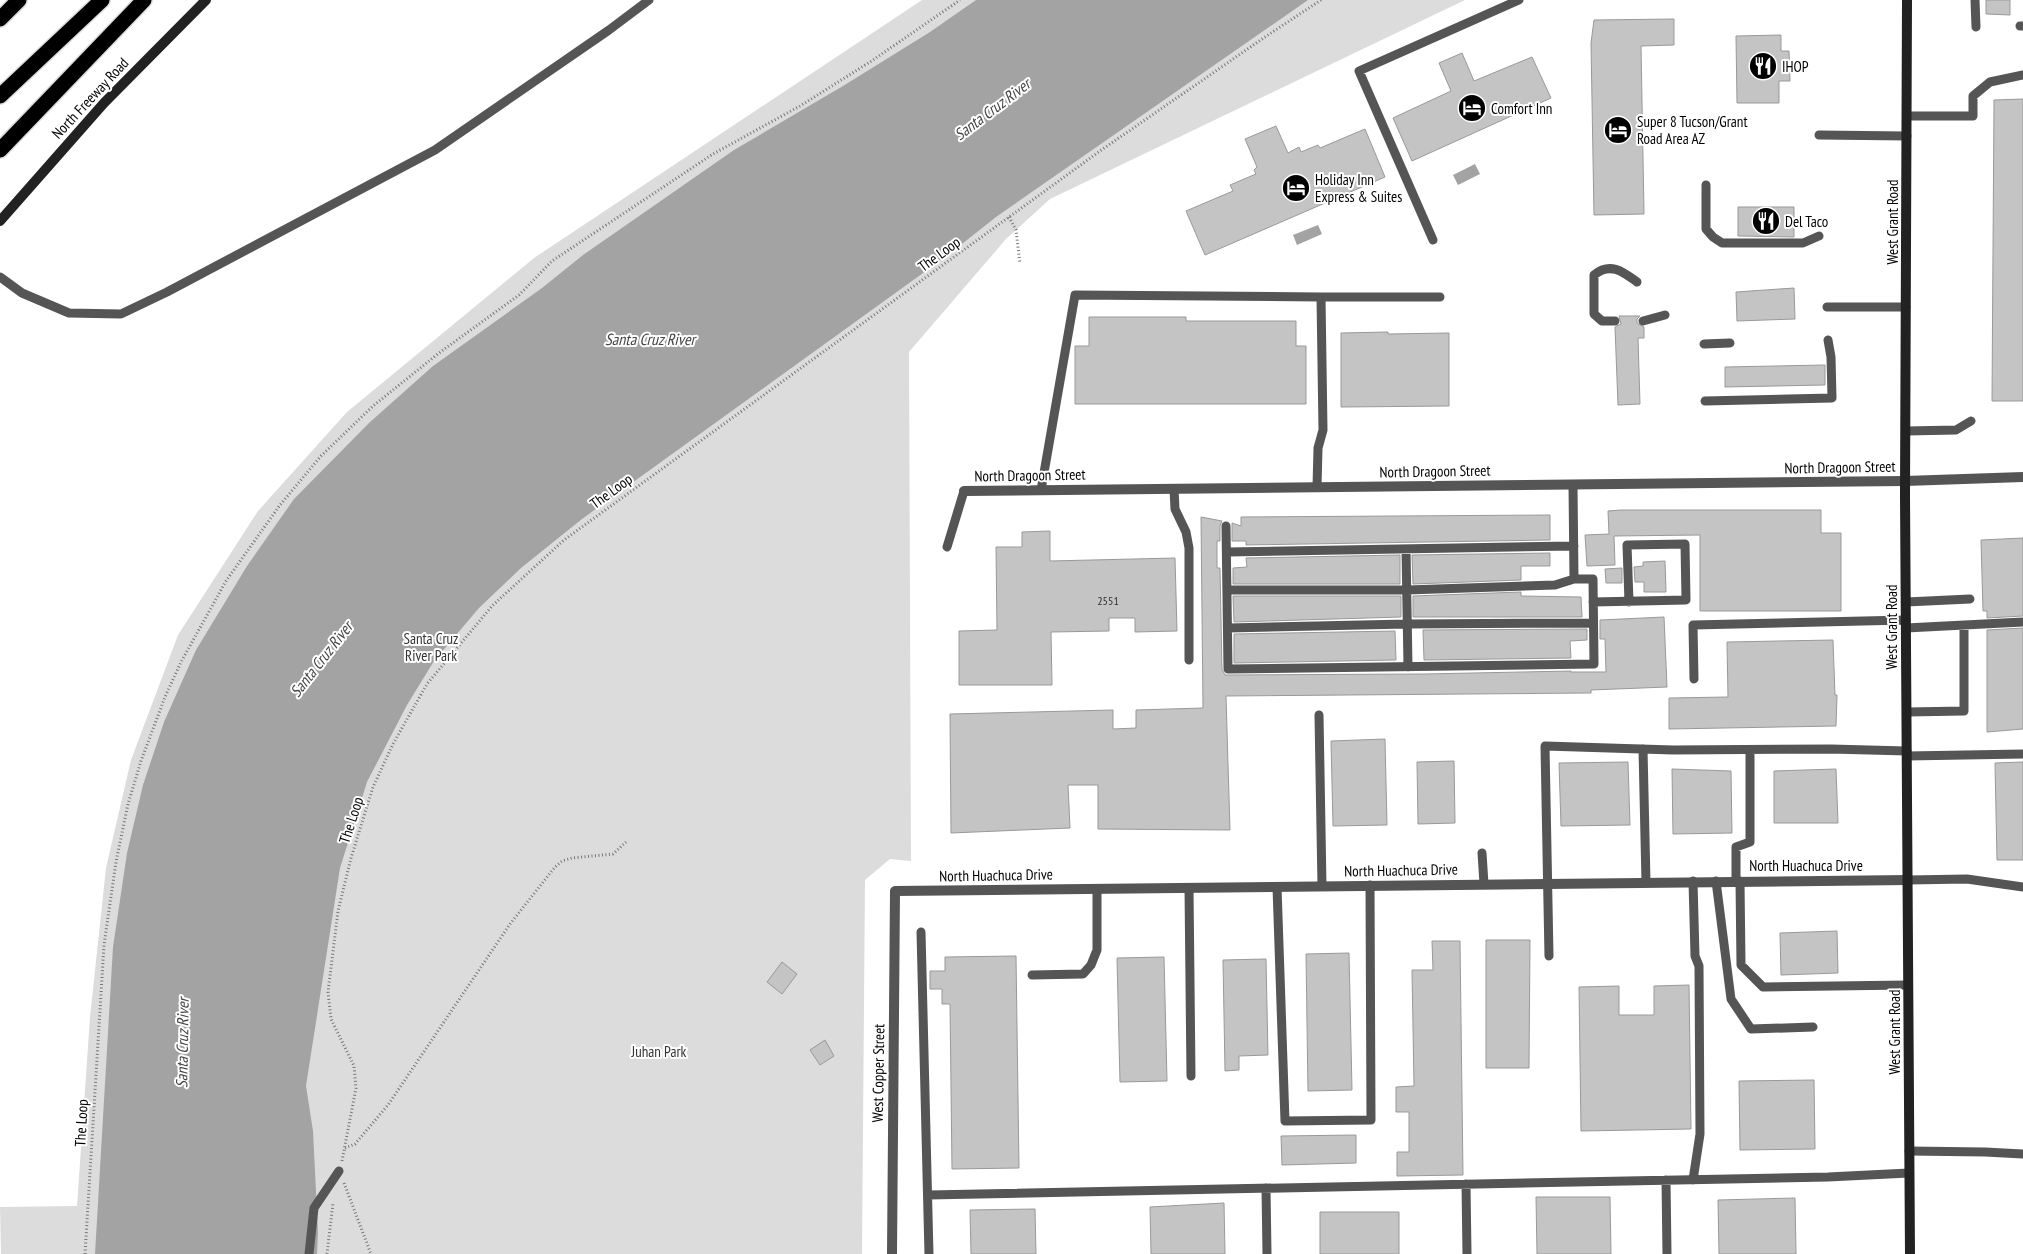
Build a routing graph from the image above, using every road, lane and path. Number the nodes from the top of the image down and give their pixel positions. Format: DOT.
graph roads {
  1 [pos="19,0"];
  2 [pos="102,0"];
  3 [pos="144,0"];
  4 [pos="206,0"];
  5 [pos="649,0"];
  6 [pos="960,0"];
  7 [pos="1321,0"];
  8 [pos="1519,0"];
  9 [pos="1907,0"];
  10 [pos="1975,0"];
  11 [pos="0,19"];
  12 [pos="1976,27"];
  13 [pos="2023,75"];
  14 [pos="0,96"];
  15 [pos="1907,116"];
  16 [pos="1819,135"];
  17 [pos="1907,136"];
  18 [pos="0,150"];
  19 [pos="1706,185"];
  20 [pos="1008,217"];
  21 [pos="0,221"];
  22 [pos="1819,236"];
  23 [pos="1433,240"];
  24 [pos="1020,264"];
  25 [pos="0,276"];
  26 [pos="1637,282"];
  27 [pos="1321,297"];
  28 [pos="1440,297"];
  29 [pos="1827,307"];
  30 [pos="1906,307"];
  31 [pos="1665,315"];
  32 [pos="1615,322"];
  33 [pos="1644,322"];
  34 [pos="1828,340"];
  35 [pos="1730,343"];
  36 [pos="1704,344"];
  37 [pos="1705,401"];
  38 [pos="1971,421"];
  39 [pos="1906,430"];
  40 [pos="2023,477"];
  41 [pos="1905,481"];
  42 [pos="1573,484"];
  43 [pos="1317,487"];
  44 [pos="1174,489"];
  45 [pos="1041,490"];
  46 [pos="964,491"];
  47 [pos="1226,526"];
  48 [pos="1574,546"];
  49 [pos="947,547"];
  50 [pos="1406,549"];
  51 [pos="1226,552"];
  52 [pos="1574,580"];
  53 [pos="1227,590"];
  54 [pos="1406,590"];
  55 [pos="1970,599"];
  56 [pos="1593,602"];
  57 [pos="1629,602"];
  58 [pos="1906,602"];
  59 [pos="2023,622"];
  60 [pos="1593,623"];
  61 [pos="1407,624"];
  62 [pos="1906,624"];
  63 [pos="1964,626"];
  64 [pos="1228,628"];
  65 [pos="1189,660"];
  66 [pos="1408,666"];
  67 [pos="1694,679"];
  68 [pos="1907,712"];
  69 [pos="1319,715"];
  70 [pos="1643,749"];
  71 [pos="1750,750"];
  72 [pos="1907,754"];
  73 [pos="2023,754"];
  74 [pos="626,842"];
  75 [pos="1482,853"];
  76 [pos="1908,880"];
  77 [pos="1716,881"];
  78 [pos="1738,881"];
  79 [pos="1646,882"];
  80 [pos="1693,882"];
  81 [pos="1548,883"];
  82 [pos="1484,884"];
  83 [pos="1322,886"];
  84 [pos="1370,886"];
  85 [pos="2023,886"];
  86 [pos="1277,887"];
  87 [pos="1189,888"];
  88 [pos="1097,889"];
  89 [pos="895,891"];
  90 [pos="922,932"];
  91 [pos="1549,956"];
  92 [pos="1032,975"];
  93 [pos="1908,985"];
  94 [pos="1813,1027"];
  95 [pos="1191,1076"];
  96 [pos="345,1148"];
  97 [pos="1909,1151"];
  98 [pos="2023,1154"];
  99 [pos="339,1171"];
  100 [pos="1909,1173"];
  101 [pos="1666,1180"];
  102 [pos="1693,1180"];
  103 [pos="1466,1184"];
  104 [pos="1266,1188"];
  105 [pos="928,1195"];
  106 [pos="333,1202"];
  107 [pos="85,1254"];
  108 [pos="308,1254"];
  109 [pos="327,1254"];
  110 [pos="371,1254"];
  111 [pos="892,1254"];
  112 [pos="929,1254"];
  113 [pos="1267,1254"];
  114 [pos="1467,1254"];
  115 [pos="1667,1254"];
  116 [pos="1910,1254"];
  1 -- 11 [label="highway"];
  2 -- 14 [label="highway"];
  3 -- 18 [label="highway"];
  4 -- 21 [label="main road, North Freeway Road"];
  5 -- 25 [label="lane"];
  6 -- 107 [label="path, The Loop"];
  7 -- 20 [label="path, The Loop"];
  8 -- 23 [label="lane"];
  9 -- 15 [label="main road, West Grant Road"];
  10 -- 12 [label="lane"];
  13 -- 15 [label="lane"];
  15 -- 17 [label="main road, West Grant Road"];
  16 -- 17 [label="lane"];
  17 -- 30 [label="main road, West Grant Road"];
  19 -- 22 [label="lane"];
  20 -- 24 [label="path"];
  20 -- 96 [label="path, The Loop"];
  26 -- 32 [label="lane"];
  27 -- 28 [label="lane"];
  27 -- 43 [label="lane"];
  27 -- 45 [label="lane"];
  29 -- 30 [label="lane"];
  30 -- 39 [label="main road, West Grant Road"];
  31 -- 33 [label="lane"];
  34 -- 37 [label="lane"];
  35 -- 36 [label="lane"];
  38 -- 39 [label="lane"];
  39 -- 41 [label="main road, West Grant Road"];
  40 -- 41 [label="street, North Dragoon Street"];
  41 -- 42 [label="street, North Dragoon Street"];
  41 -- 58 [label="main road, West Grant Road"];
  42 -- 43 [label="street, North Dragoon Street"];
  42 -- 48 [label="lane"];
  43 -- 44 [label="street, North Dragoon Street"];
  44 -- 45 [label="street, North Dragoon Street"];
  44 -- 65 [label="lane"];
  45 -- 46 [label="street, North Dragoon Street"];
  46 -- 49 [label="lane"];
  47 -- 51 [label="lane"];
  48 -- 50 [label="lane"];
  48 -- 52 [label="lane"];
  50 -- 51 [label="lane"];
  50 -- 54 [label="lane"];
  51 -- 53 [label="lane"];
  52 -- 54 [label="lane"];
  52 -- 56 [label="lane"];
  53 -- 54 [label="lane"];
  53 -- 64 [label="lane"];
  54 -- 61 [label="lane"];
  55 -- 58 [label="lane"];
  56 -- 57 [label="lane"];
  56 -- 60 [label="lane"];
  57 -- 57 [label="lane"];
  58 -- 62 [label="main road, West Grant Road"];
  59 -- 63 [label="lane"];
  60 -- 61 [label="lane"];
  60 -- 66 [label="lane"];
  61 -- 64 [label="lane"];
  61 -- 66 [label="lane"];
  62 -- 63 [label="lane"];
  62 -- 67 [label="lane"];
  62 -- 68 [label="main road, West Grant Road"];
  63 -- 68 [label="lane"];
  64 -- 66 [label="lane"];
  68 -- 72 [label="main road, West Grant Road"];
  69 -- 83 [label="lane"];
  70 -- 71 [label="lane"];
  70 -- 79 [label="lane"];
  70 -- 81 [label="lane"];
  71 -- 72 [label="lane"];
  71 -- 78 [label="lane"];
  72 -- 73 [label="lane"];
  72 -- 76 [label="main road, West Grant Road"];
  74 -- 96 [label="path"];
  75 -- 82 [label="lane"];
  76 -- 78 [label="street, North Huachuca Drive"];
  76 -- 85 [label="lane"];
  76 -- 93 [label="main road, West Grant Road"];
  77 -- 78 [label="street, North Huachuca Drive"];
  77 -- 80 [label="street, North Huachuca Drive"];
  77 -- 94 [label="lane"];
  78 -- 93 [label="lane"];
  79 -- 80 [label="street, North Huachuca Drive"];
  79 -- 81 [label="street, North Huachuca Drive"];
  80 -- 102 [label="lane"];
  81 -- 82 [label="street, North Huachuca Drive"];
  81 -- 91 [label="lane"];
  82 -- 84 [label="street, North Huachuca Drive"];
  83 -- 84 [label="street, North Huachuca Drive"];
  83 -- 86 [label="street, North Huachuca Drive"];
  84 -- 86 [label="lane"];
  86 -- 87 [label="street, North Huachuca Drive"];
  87 -- 88 [label="street, North Huachuca Drive"];
  87 -- 95 [label="lane"];
  88 -- 89 [label="street, North Huachuca Drive"];
  88 -- 92 [label="lane"];
  89 -- 111 [label="street, West Copper Street"];
  90 -- 105 [label="lane"];
  93 -- 97 [label="main road, West Grant Road"];
  96 -- 99 [label="path, The Loop"];
  97 -- 98 [label="lane"];
  97 -- 100 [label="main road, West Grant Road"];
  99 -- 108 [label="lane"];
  99 -- 110 [label="path"];
  100 -- 102 [label="lane"];
  100 -- 116 [label="main road, West Grant Road"];
  101 -- 102 [label="lane"];
  101 -- 103 [label="lane"];
  101 -- 115 [label="lane"];
  103 -- 104 [label="lane"];
  103 -- 114 [label="lane"];
  104 -- 105 [label="lane"];
  104 -- 113 [label="lane"];
  105 -- 112 [label="lane"];
  106 -- 109 [label="path"];
}
